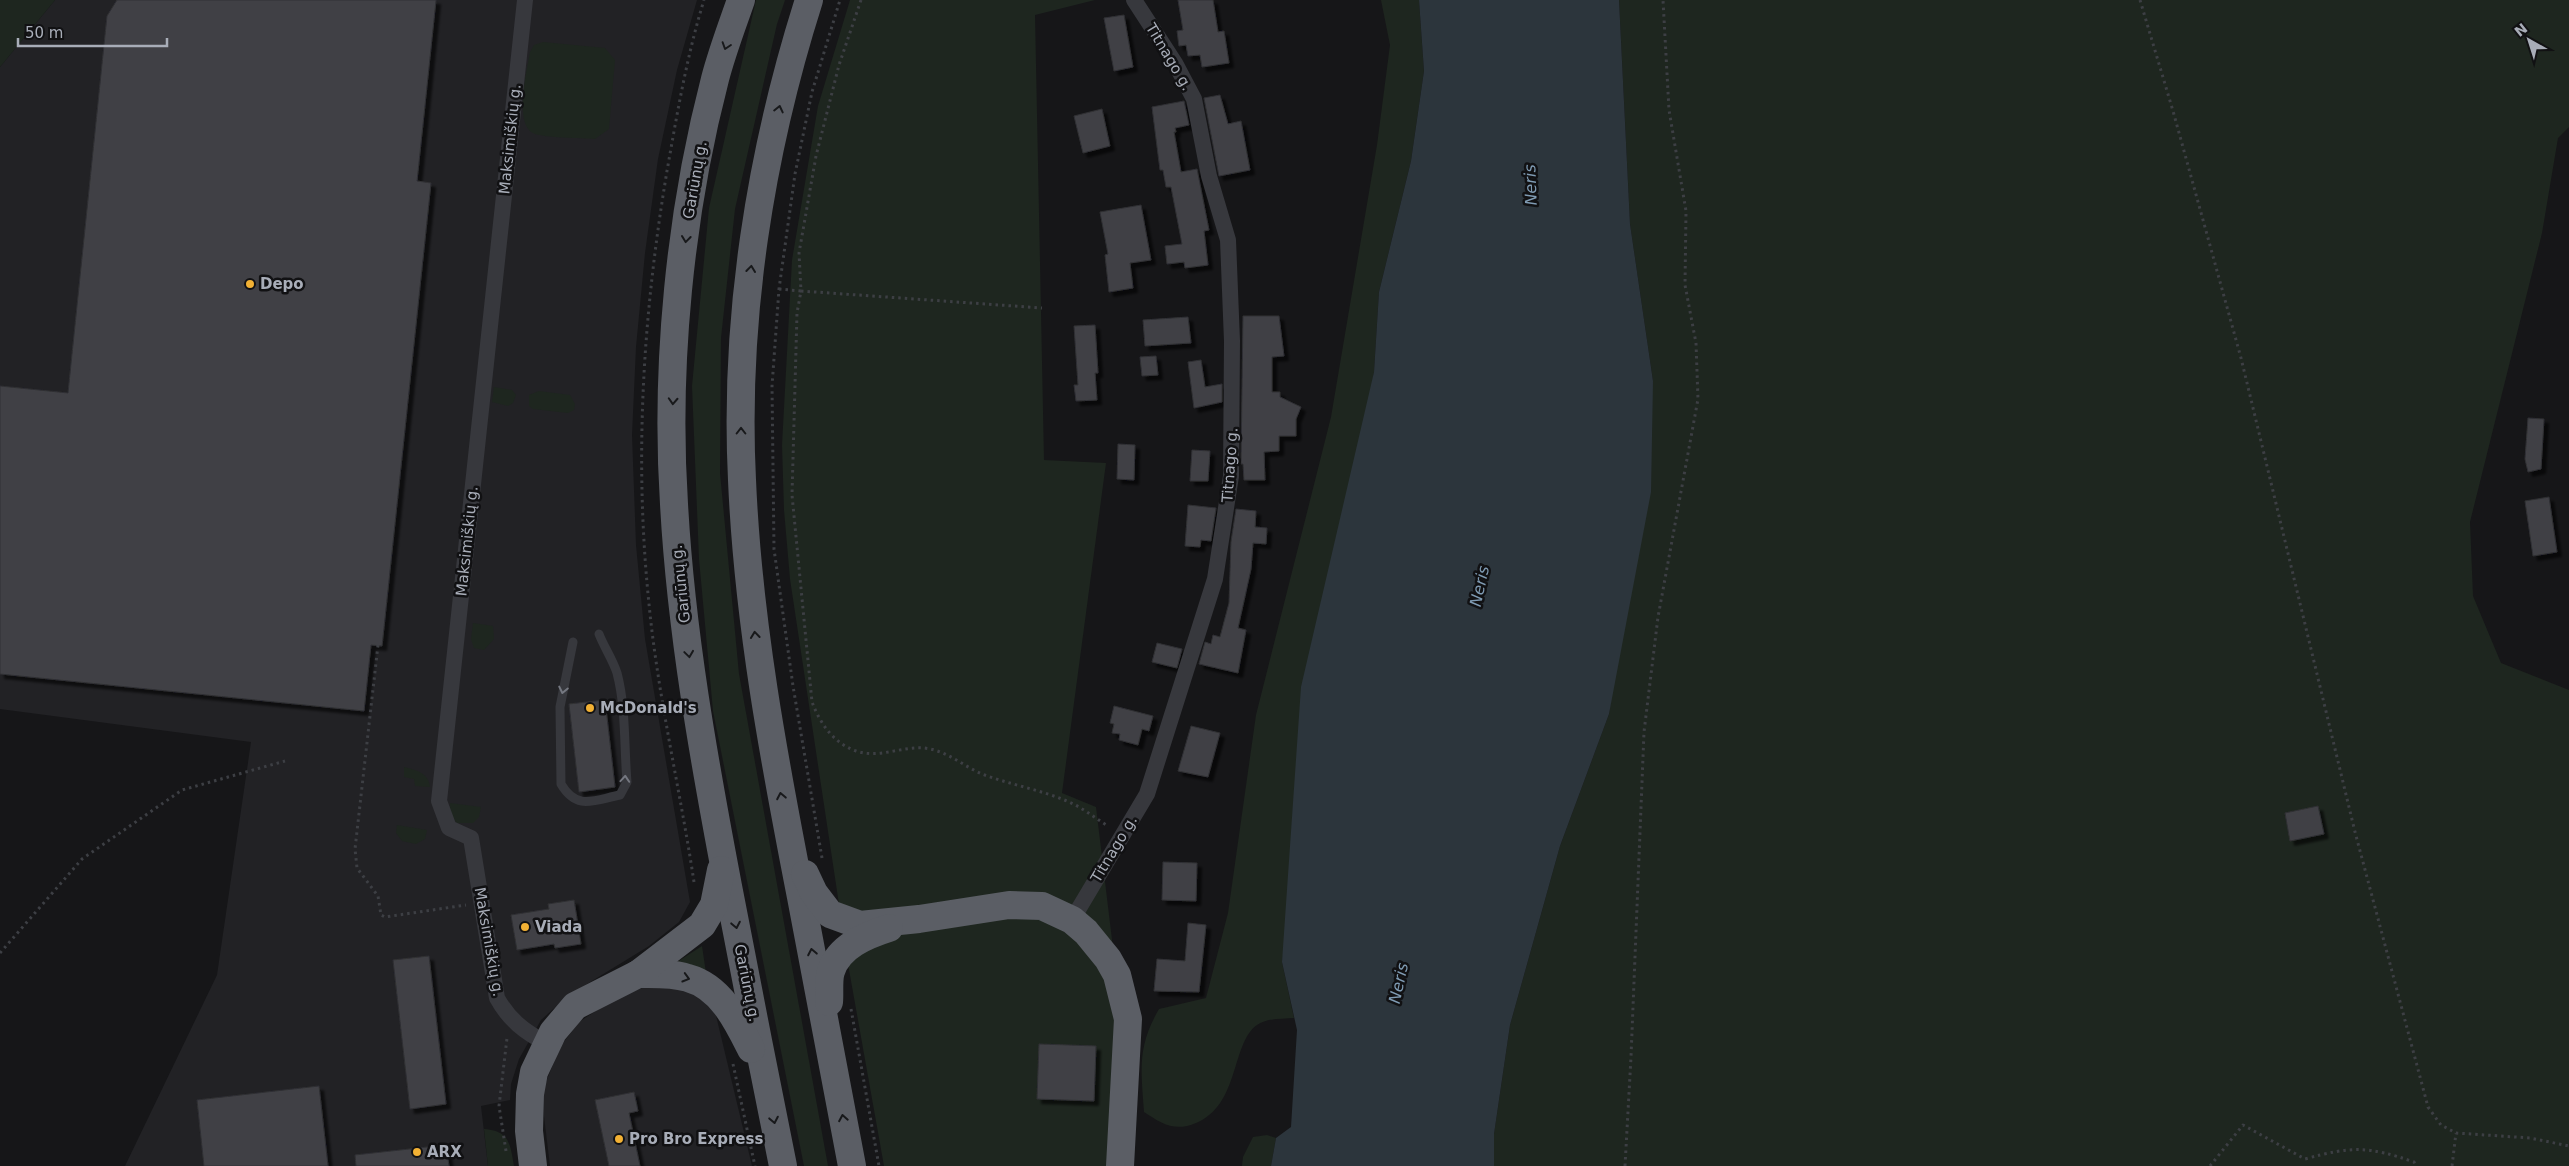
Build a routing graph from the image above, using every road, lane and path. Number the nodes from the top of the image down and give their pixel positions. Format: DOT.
graph roads {
  1 [pos="525,0"];
  2 [pos="741,0"];
  3 [pos="809,0"];
  4 [pos="840,0"];
  5 [pos="861,0"];
  6 [pos="1134,0"];
  7 [pos="1663,0"];
  8 [pos="2140,0"];
  9 [pos="779,289"];
  10 [pos="801,291"];
  11 [pos="1042,308"];
  12 [pos="599,634"];
  13 [pos="574,642"];
  14 [pos="378,645"];
  15 [pos="285,761"];
  16 [pos="1122,835"];
  17 [pos="790,844"];
  18 [pos="822,859"];
  19 [pos="724,860"];
  20 [pos="481,903"];
  21 [pos="920,919"];
  22 [pos="1072,920"];
  23 [pos="0,953"];
  24 [pos="638,974"];
  25 [pos="850,1001"];
  26 [pos="512,1020"];
  27 [pos="828,1034"];
  28 [pos="546,1043"];
  29 [pos="764,1073"];
  30 [pos="2456,1133"];
  31 [pos="2569,1146"];
  32 [pos="507,1158"];
  33 [pos="533,1166"];
  34 [pos="783,1166"];
  35 [pos="852,1166"];
  36 [pos="879,1166"];
  37 [pos="1120,1166"];
  38 [pos="1625,1166"];
  39 [pos="2210,1166"];
  40 [pos="2416,1166"];
  41 [pos="2452,1166"];
  1 -- 20 [label="street, Maksimiškių g."];
  2 -- 19 [label="highway, Gariūnų g., one-way"];
  17 -- 3 [label="highway, one-way"];
  4 -- 9 [label="path"];
  5 -- 10 [label="path"];
  6 -- 16 [label="street, Titnago g."];
  7 -- 38 [label="path"];
  8 -- 30 [label="path"];
  9 -- 10 [label="path"];
  9 -- 18 [label="path"];
  10 -- 11 [label="path"];
  10 -- 16 [label="path"];
  13 -- 12 [label="lane, one-way"];
  14 -- 20 [label="path"];
  15 -- 23 [label="path"];
  16 -- 22 [label="street, Titnago g."];
  17 -- 21 [label="highway"];
  27 -- 17 [label="highway, one-way"];
  19 -- 24 [label="highway"];
  19 -- 29 [label="highway, Gariūnų g., one-way"];
  20 -- 26 [label="street, Maksimiškių g."];
  21 -- 22 [label="highway"];
  21 -- 27 [label="highway"];
  22 -- 37 [label="highway"];
  24 -- 28 [label="highway"];
  24 -- 29 [label="highway, one-way"];
  25 -- 36 [label="path"];
  26 -- 28 [label="street, Maksimiškių g."];
  26 -- 32 [label="path"];
  35 -- 27 [label="highway, one-way"];
  28 -- 33 [label="highway"];
  29 -- 34 [label="highway, Gariūnų g., one-way"];
  30 -- 31 [label="path"];
  30 -- 41 [label="path"];
  39 -- 40 [label="path"];
}
